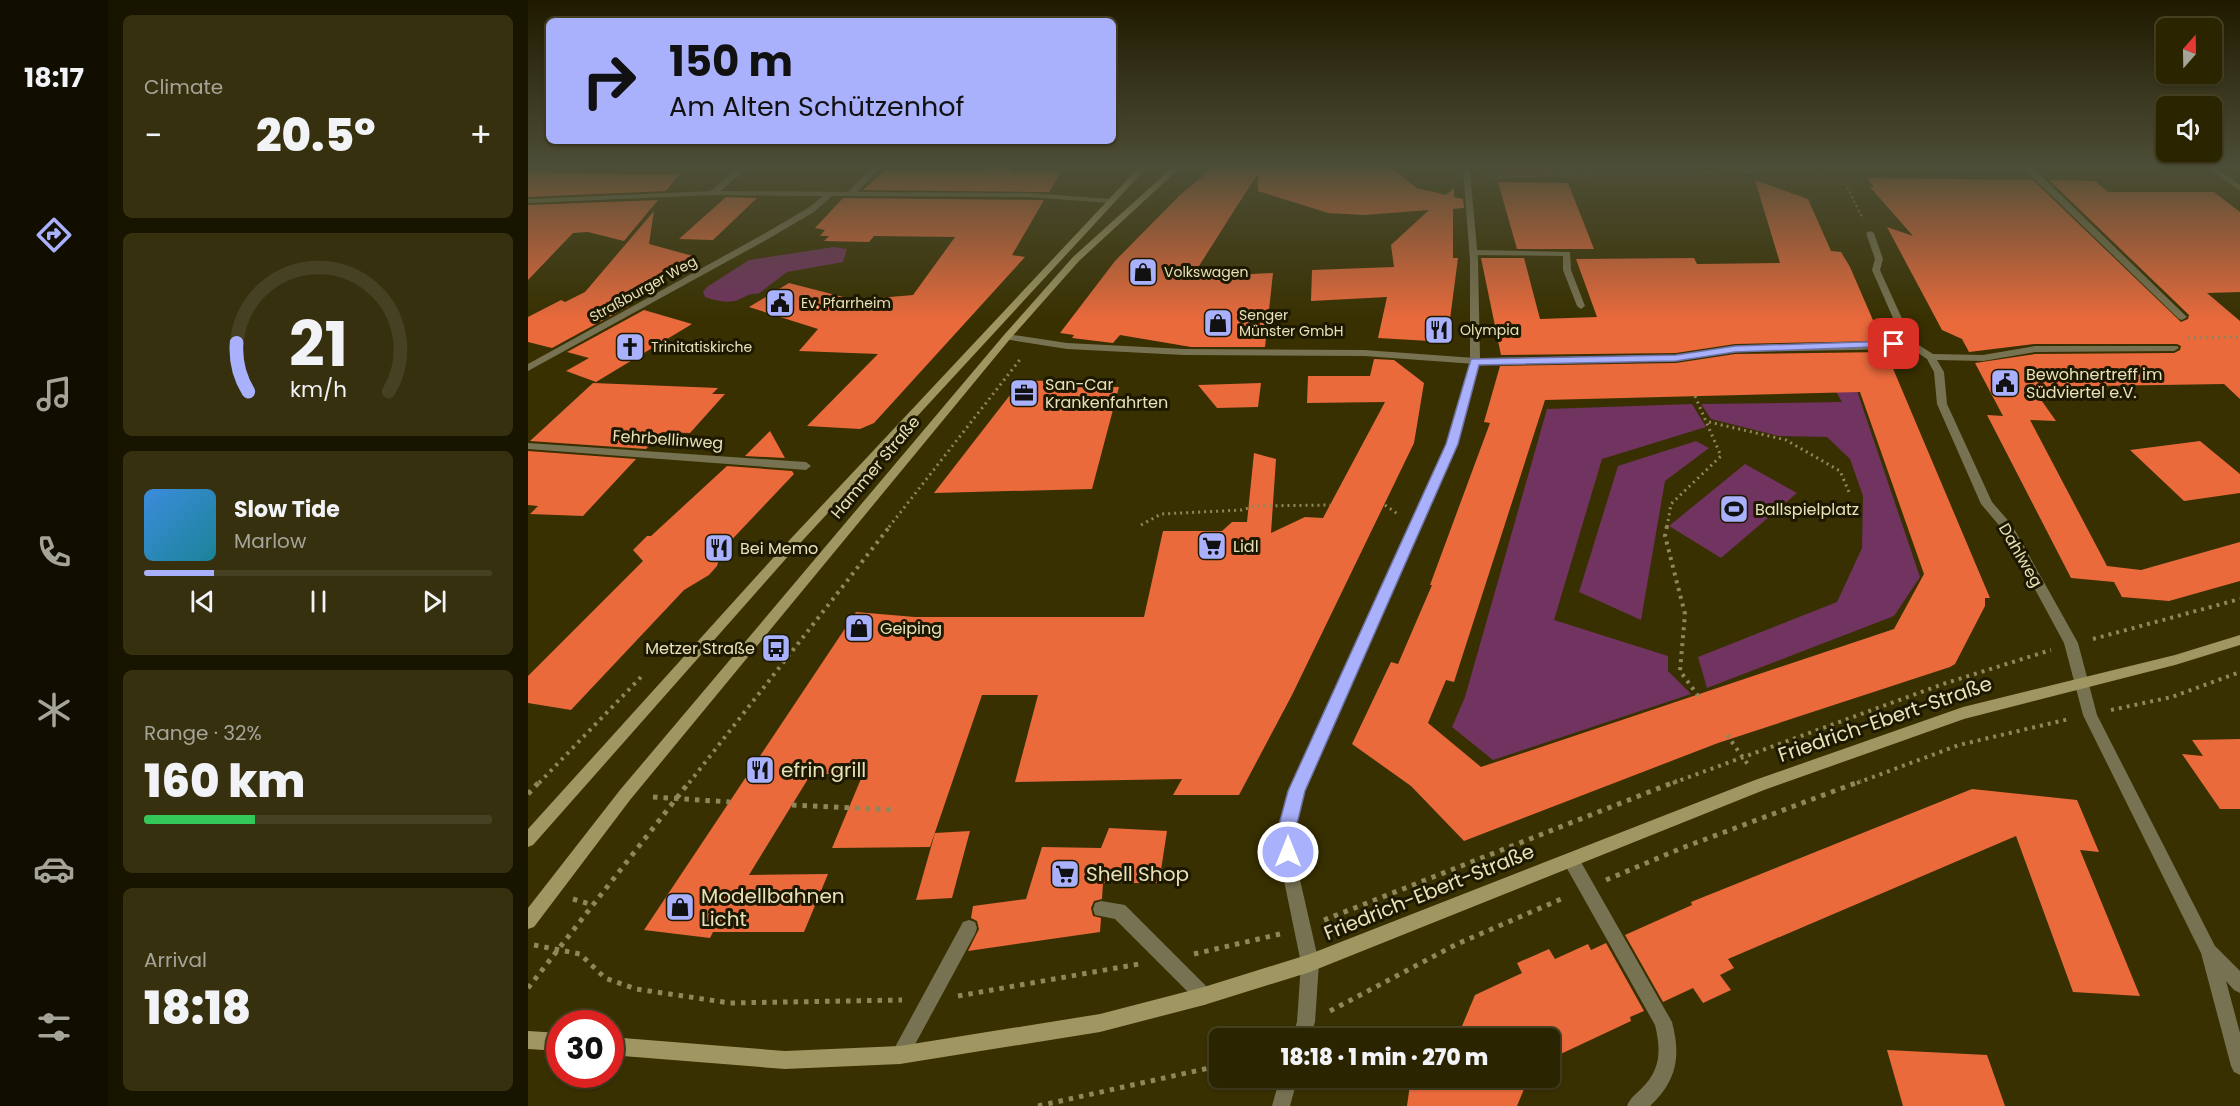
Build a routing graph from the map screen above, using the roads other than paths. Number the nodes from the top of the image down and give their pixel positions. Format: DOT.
graph roads {
  1 [pos="798,218"];
  2 [pos="1095,218"];
  3 [pos="1121,218"];
  4 [pos="1473,218"];
  5 [pos="2079,218"];
  6 [pos="1870,233"];
  7 [pos="1474,254"];
  8 [pos="1581,306"];
  9 [pos="2182,317"];
  10 [pos="1007,337"];
  11 [pos="1914,346"];
  12 [pos="2174,348"];
  13 [pos="1931,357"];
  14 [pos="1475,362"];
  15 [pos="528,368"];
  16 [pos="528,446"];
  17 [pos="806,466"];
  18 [pos="2240,640"];
  19 [pos="2081,682"];
  20 [pos="528,840"];
  21 [pos="1571,860"];
  22 [pos="1101,909"];
  23 [pos="528,921"];
  24 [pos="969,928"];
  25 [pos="2209,951"];
  26 [pos="1310,963"];
  27 [pos="2240,984"];
  28 [pos="1204,996"];
  29 [pos="1304,1028"];
  30 [pos="528,1040"];
  31 [pos="546,1041"];
  32 [pos="624,1047"];
  33 [pos="900,1055"];
  34 [pos="2240,1066"];
  35 [pos="1286,1088"];
  36 [pos="1281,1106"];
  37 [pos="1636,1106"];
  1 -- 15 [label="street, Straßburger Weg"];
  2 -- 20 [label="main road, Hammer Straße"];
  3 -- 10 [label="main road, Hammer Straße"];
  4 -- 7 [label="street"];
  5 -- 9 [label="street"];
  6 -- 11 [label="street"];
  7 -- 8 [label="street"];
  7 -- 14 [label="street"];
  10 -- 14 [label="street"];
  10 -- 23 [label="main road, Hammer Straße"];
  11 -- 13 [label="street"];
  11 -- 14 [label="street"];
  12 -- 13 [label="street"];
  13 -- 19 [label="street, Dahlweg"];
  14 -- 26 [label="street"];
  16 -- 17 [label="street, Fehrbellinweg"];
  18 -- 19 [label="main road, Friedrich-Ebert-Straße"];
  19 -- 21 [label="main road, Friedrich-Ebert-Straße"];
  19 -- 25 [label="street, Dahlweg"];
  21 -- 26 [label="main road, Friedrich-Ebert-Straße"];
  21 -- 37 [label="street"];
  22 -- 28 [label="street"];
  24 -- 33 [label="street"];
  25 -- 27 [label="street, Dahlweg"];
  25 -- 34 [label="street, Dahlweg"];
  26 -- 28 [label="main road, Friedrich-Ebert-Straße"];
  26 -- 29 [label="street"];
  28 -- 33 [label="main road, Friedrich-Ebert-Straße"];
  30 -- 31 [label="main road"];
  32 -- 33 [label="main road, Friedrich-Ebert-Straße"];
  35 -- 36 [label="street"];
}
